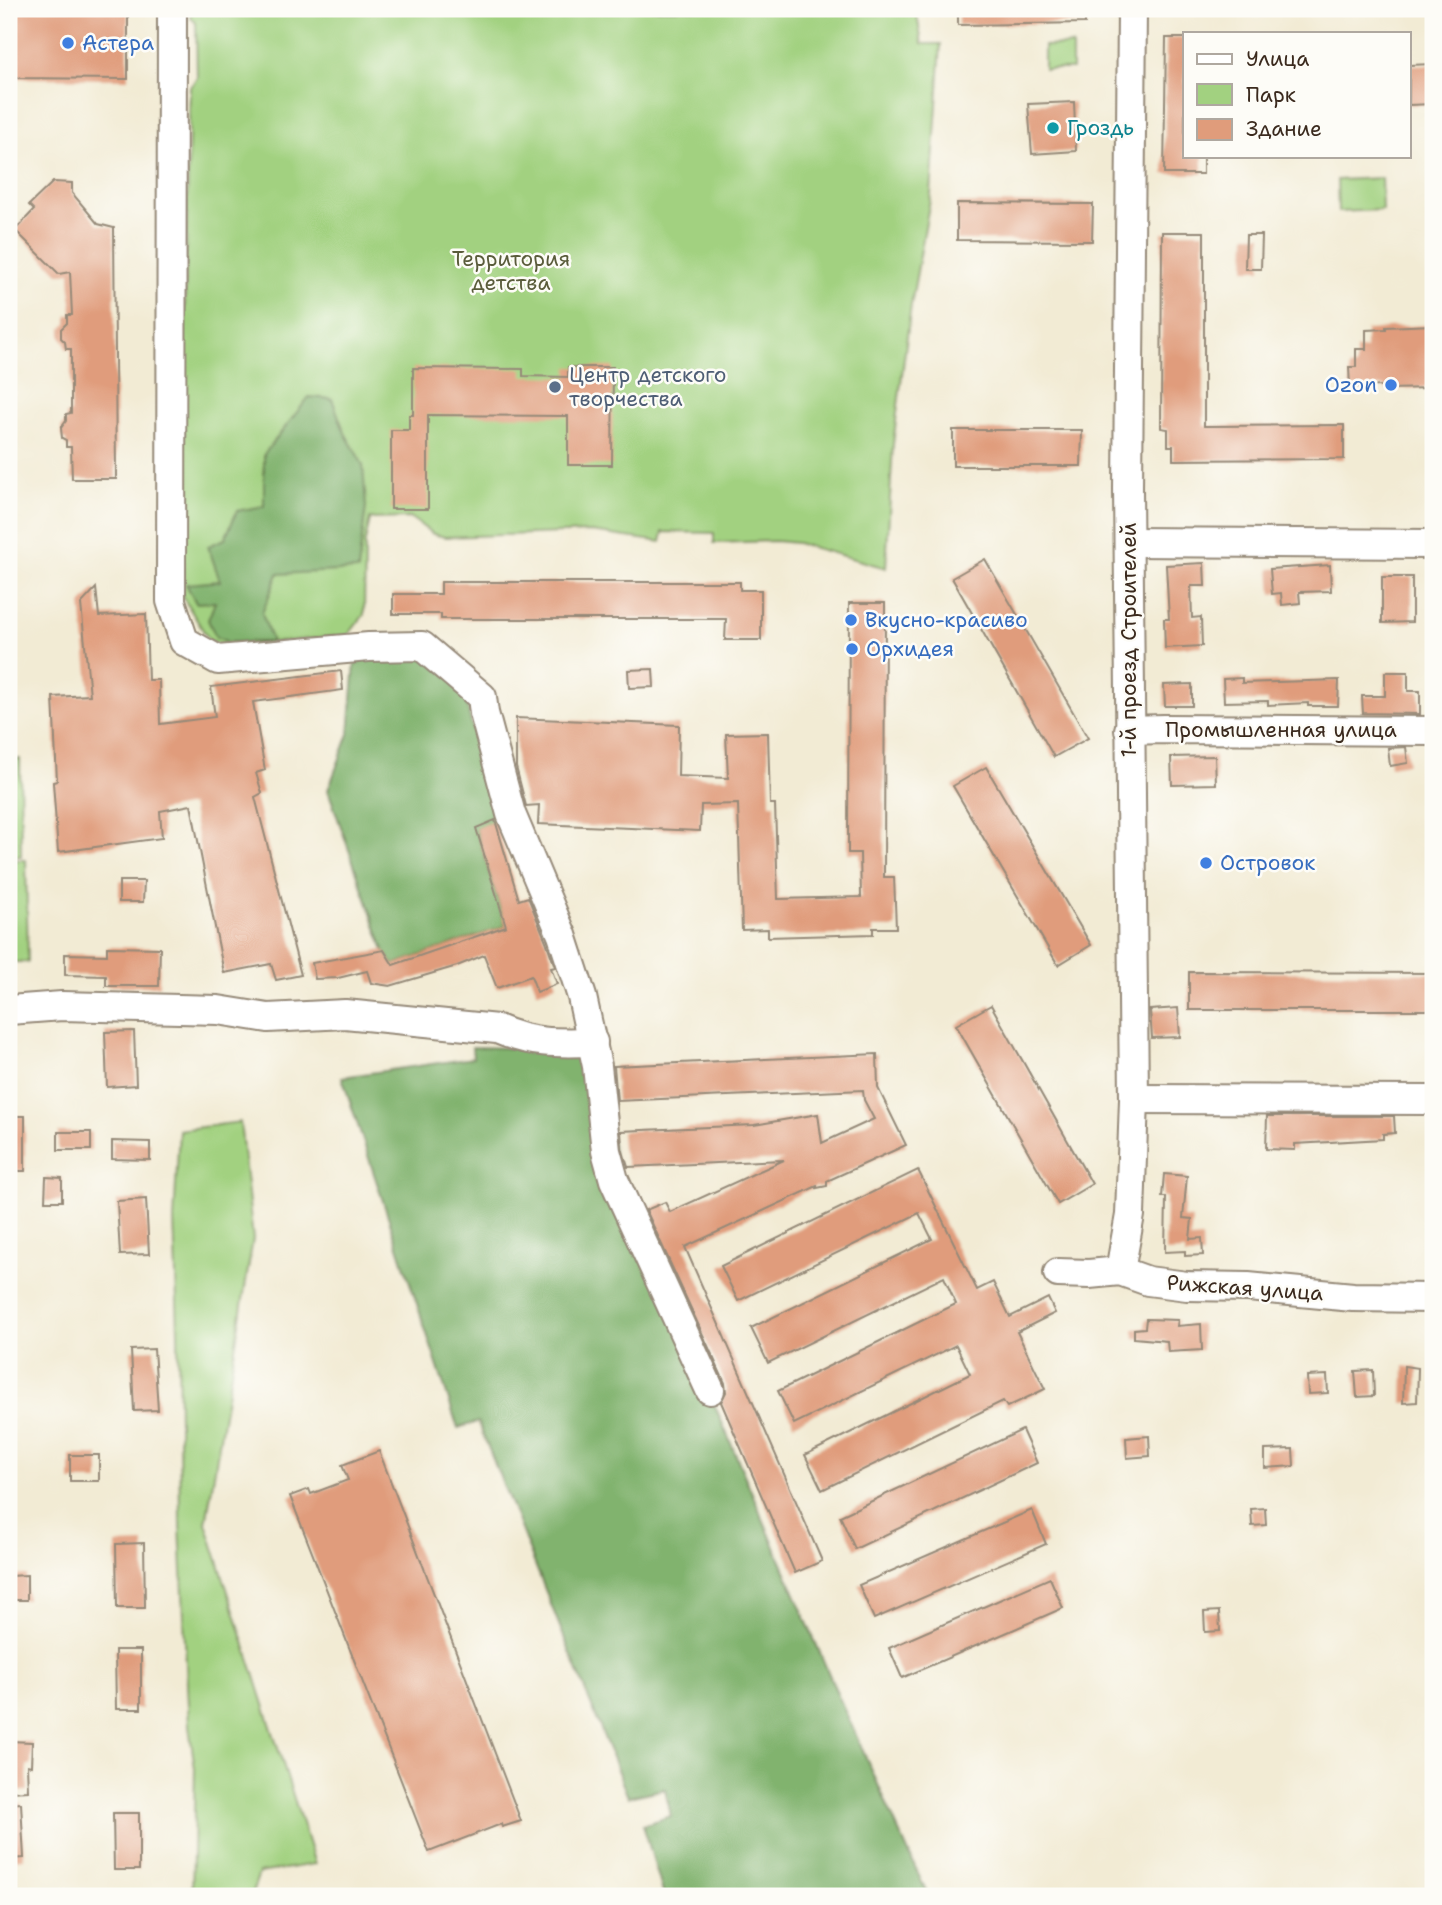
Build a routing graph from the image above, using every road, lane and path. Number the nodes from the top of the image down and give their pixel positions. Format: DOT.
graph roads {
  1 [pos="172,9"];
  2 [pos="1132,9"];
  3 [pos="1129,542"];
  4 [pos="1433,544"];
  5 [pos="1129,730"];
  6 [pos="1433,731"];
  7 [pos="9,1010"];
  8 [pos="593,1042"];
  9 [pos="1134,1099"];
  10 [pos="1433,1100"];
  11 [pos="1120,1271"];
  12 [pos="1058,1273"];
  13 [pos="1433,1298"];
  14 [pos="710,1390"];
  1 -- 8 [label="street"];
  2 -- 3 [label="street, 1-й проезд Строителей"];
  3 -- 4 [label="street"];
  3 -- 5 [label="street, 1-й проезд Строителей"];
  5 -- 6 [label="street, Промышленная улица"];
  5 -- 9 [label="street, 1-й проезд Строителей"];
  7 -- 8 [label="street"];
  8 -- 14 [label="street"];
  9 -- 10 [label="street"];
  9 -- 11 [label="street, 1-й проезд Строителей"];
  11 -- 12 [label="street, Рижская улица"];
  11 -- 13 [label="street, Рижская улица"];
}
